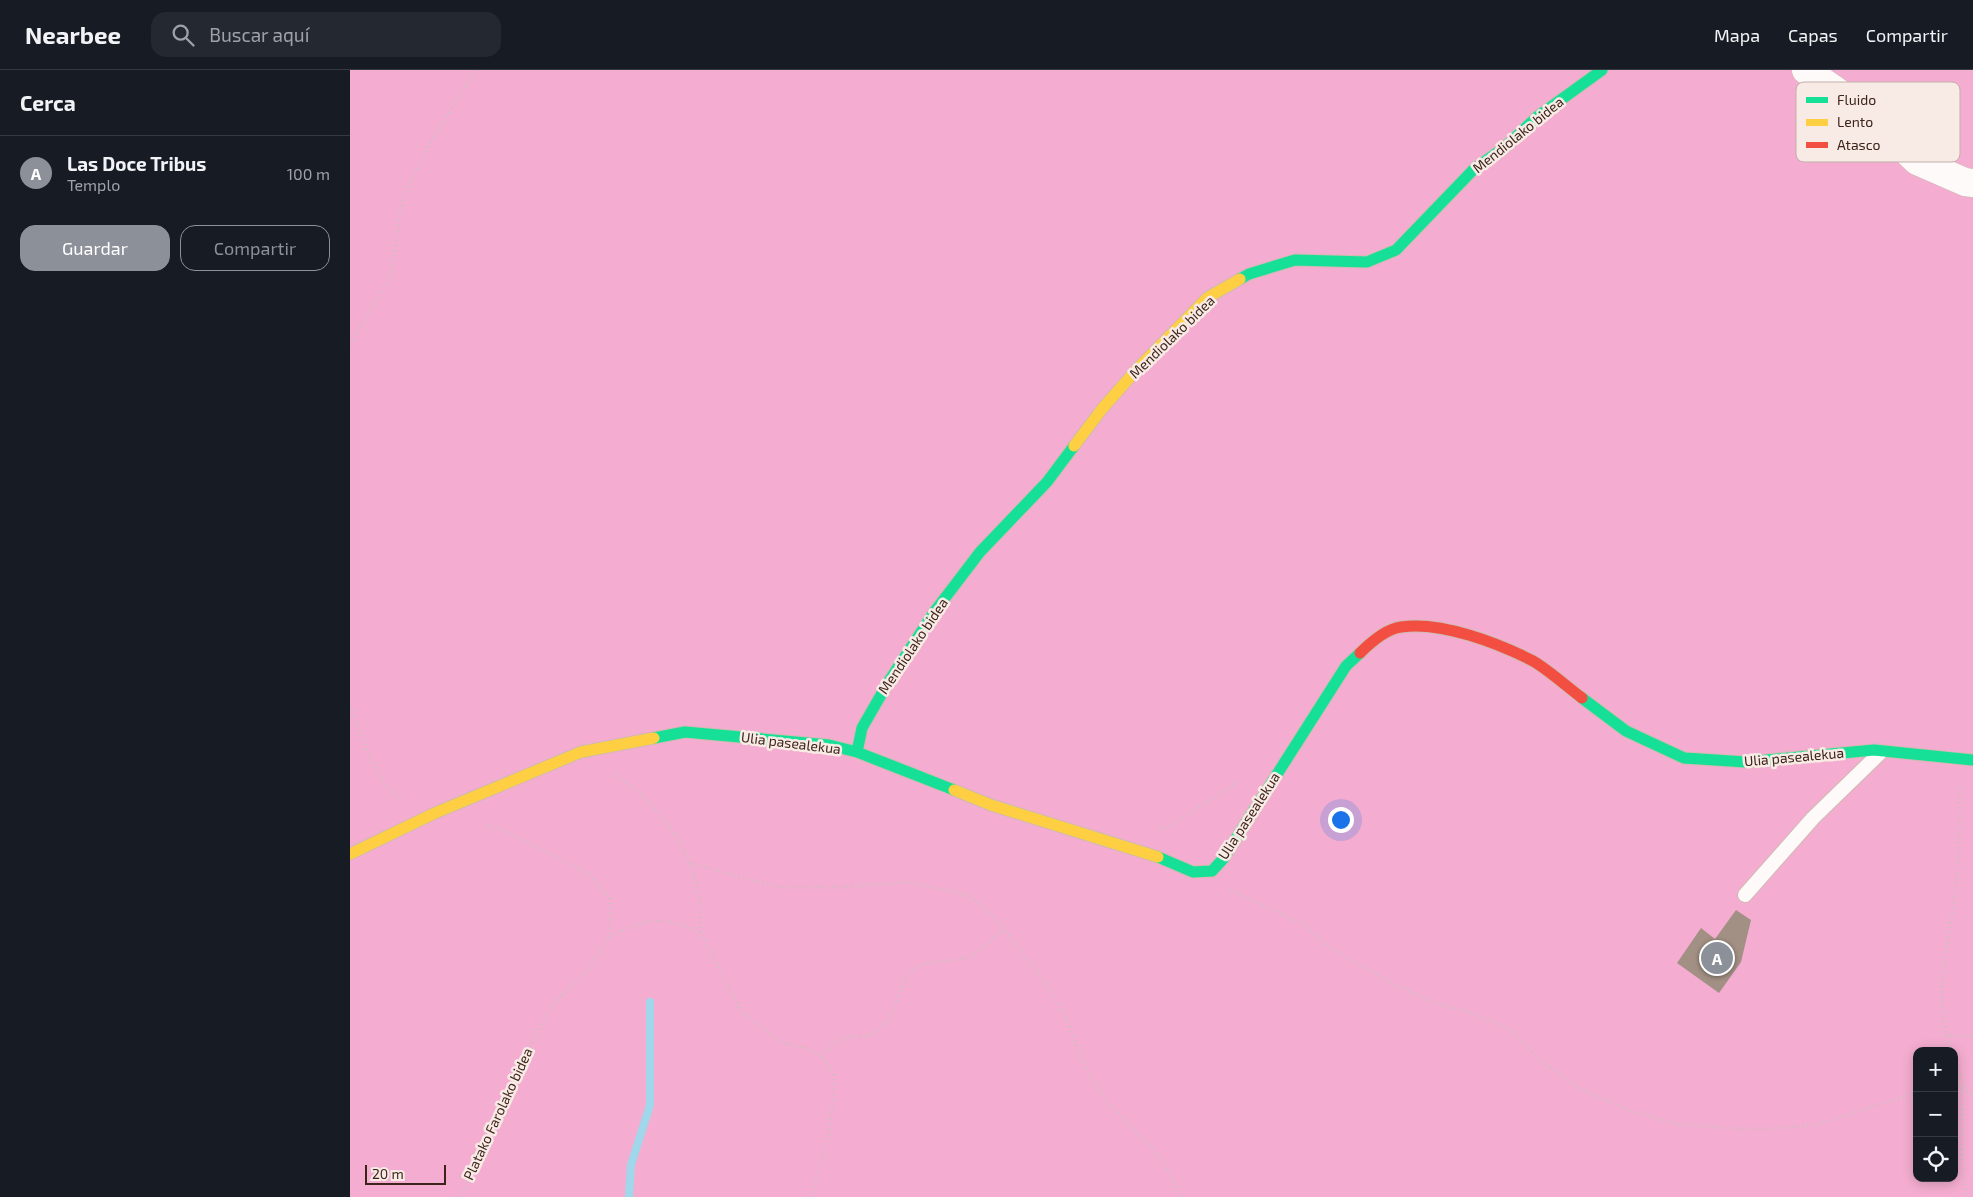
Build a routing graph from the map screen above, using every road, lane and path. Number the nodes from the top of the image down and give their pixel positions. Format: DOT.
graph roads {
  1 [pos="476,70"];
  2 [pos="1602,70"];
  3 [pos="1806,70"];
  4 [pos="1823,82"];
  5 [pos="1919,162"];
  6 [pos="1973,183"];
  7 [pos="350,344"];
  8 [pos="350,707"];
  9 [pos="1883,751"];
  10 [pos="581,752"];
  11 [pos="857,752"];
  12 [pos="1939,757"];
  13 [pos="1973,760"];
  14 [pos="1242,779"];
  15 [pos="440,811"];
  16 [pos="1157,830"];
  17 [pos="350,854"];
  18 [pos="690,863"];
  19 [pos="1193,872"];
  20 [pos="1745,896"];
  21 [pos="1004,930"];
  22 [pos="701,933"];
  23 [pos="608,937"];
  24 [pos="1945,1035"];
  25 [pos="1973,1037"];
  26 [pos="1950,1047"];
  27 [pos="822,1057"];
  28 [pos="1958,1075"];
  29 [pos="1960,1085"];
  30 [pos="1913,1093"];
  31 [pos="1973,1096"];
  32 [pos="461,1197"];
  33 [pos="811,1197"];
  34 [pos="1181,1197"];
  35 [pos="1968,1197"];
  1 -- 7 [label="path"];
  2 -- 11 [label="street, Mendiolako bidea"];
  3 -- 4 [label="street"];
  5 -- 6 [label="street"];
  8 -- 15 [label="path"];
  9 -- 12 [label="street, Ulia pasealekua"];
  9 -- 19 [label="street, Ulia pasealekua"];
  9 -- 20 [label="lane"];
  10 -- 11 [label="street, Ulia pasealekua"];
  10 -- 15 [label="street, Ulia pasealekua"];
  10 -- 18 [label="path"];
  11 -- 19 [label="street, Ulia pasealekua"];
  12 -- 13 [label="street, Ulia pasealekua"];
  12 -- 24 [label="path"];
  14 -- 16 [label="path"];
  15 -- 17 [label="street, Ulia pasealekua"];
  15 -- 23 [label="path"];
  18 -- 21 [label="path"];
  18 -- 22 [label="path"];
  19 -- 30 [label="path"];
  21 -- 27 [label="path"];
  21 -- 34 [label="path"];
  22 -- 23 [label="path"];
  22 -- 27 [label="path"];
  23 -- 32 [label="path, Platako Farolako bidea"];
  24 -- 25 [label="path"];
  24 -- 26 [label="path"];
  27 -- 33 [label="path"];
  28 -- 29 [label="path"];
  29 -- 31 [label="path"];
  29 -- 35 [label="path"];
}
